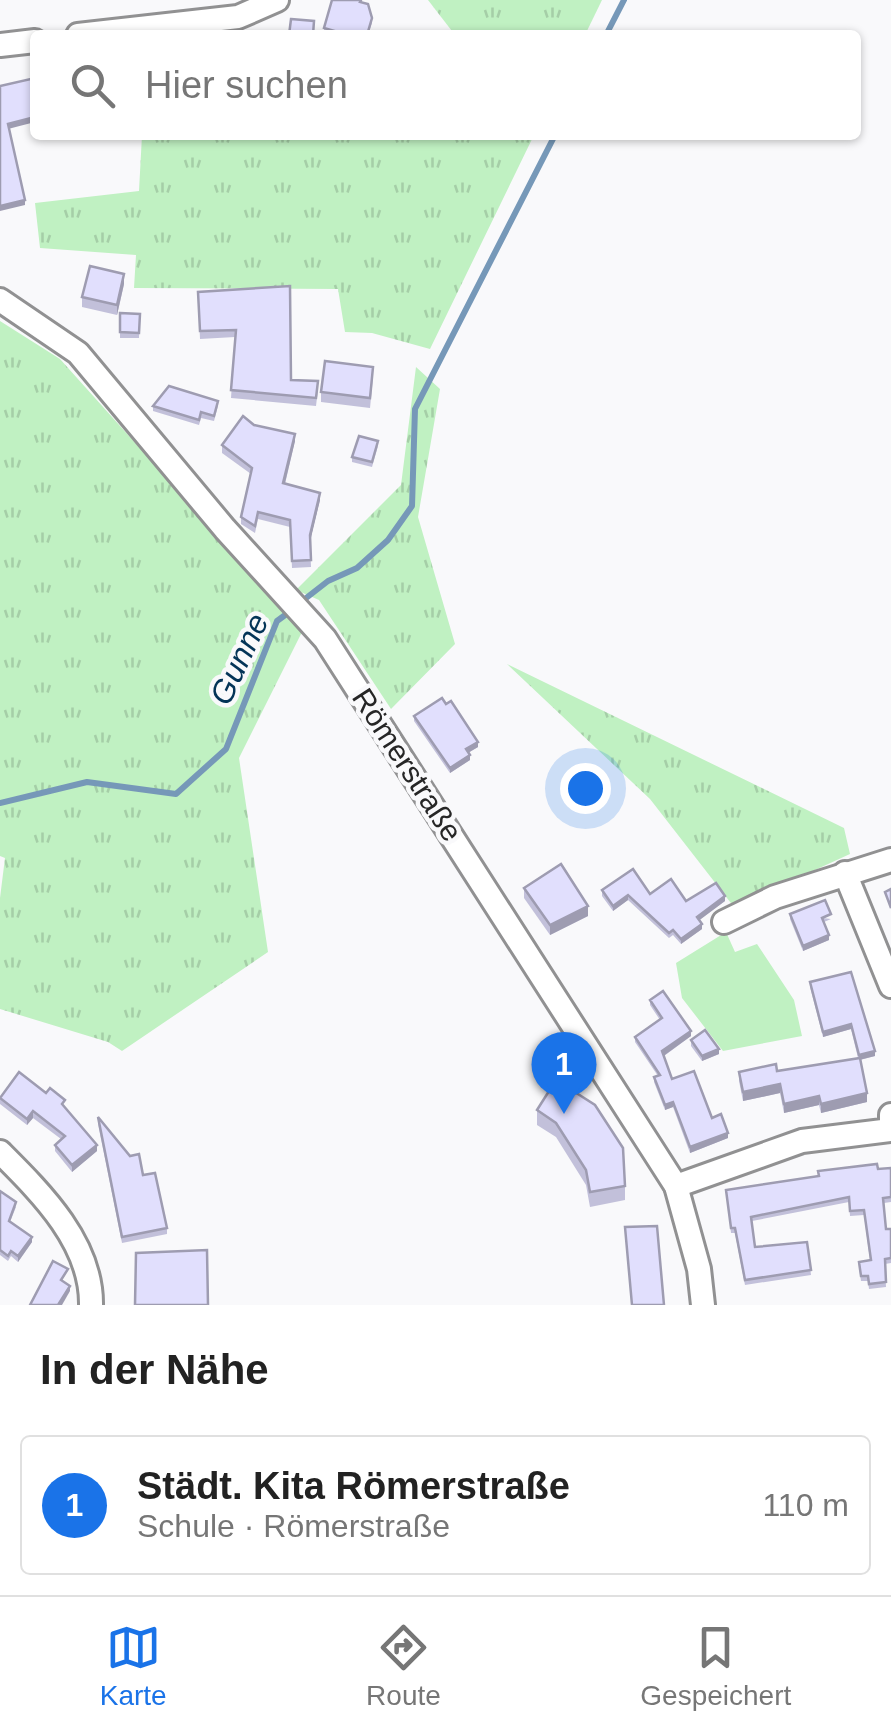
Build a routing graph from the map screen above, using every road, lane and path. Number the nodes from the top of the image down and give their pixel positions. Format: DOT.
graph roads {
  1 [pos="277,0"];
  2 [pos="120,30"];
  3 [pos="30,42"];
  4 [pos="0,46"];
  5 [pos="0,300"];
  6 [pos="891,860"];
  7 [pos="845,873"];
  8 [pos="724,922"];
  9 [pos="891,986"];
  10 [pos="891,1116"];
  11 [pos="891,1130"];
  12 [pos="0,1152"];
  13 [pos="676,1186"];
  14 [pos="91,1305"];
  15 [pos="703,1305"];
  1 -- 2 [label="street"];
  3 -- 4 [label="street"];
  5 -- 13 [label="street, Römerstraße"];
  6 -- 7 [label="street"];
  7 -- 8 [label="street"];
  7 -- 9 [label="street"];
  10 -- 11 [label="street"];
  11 -- 13 [label="street"];
  12 -- 14 [label="street"];
  13 -- 15 [label="street, Römerstraße"];
}
